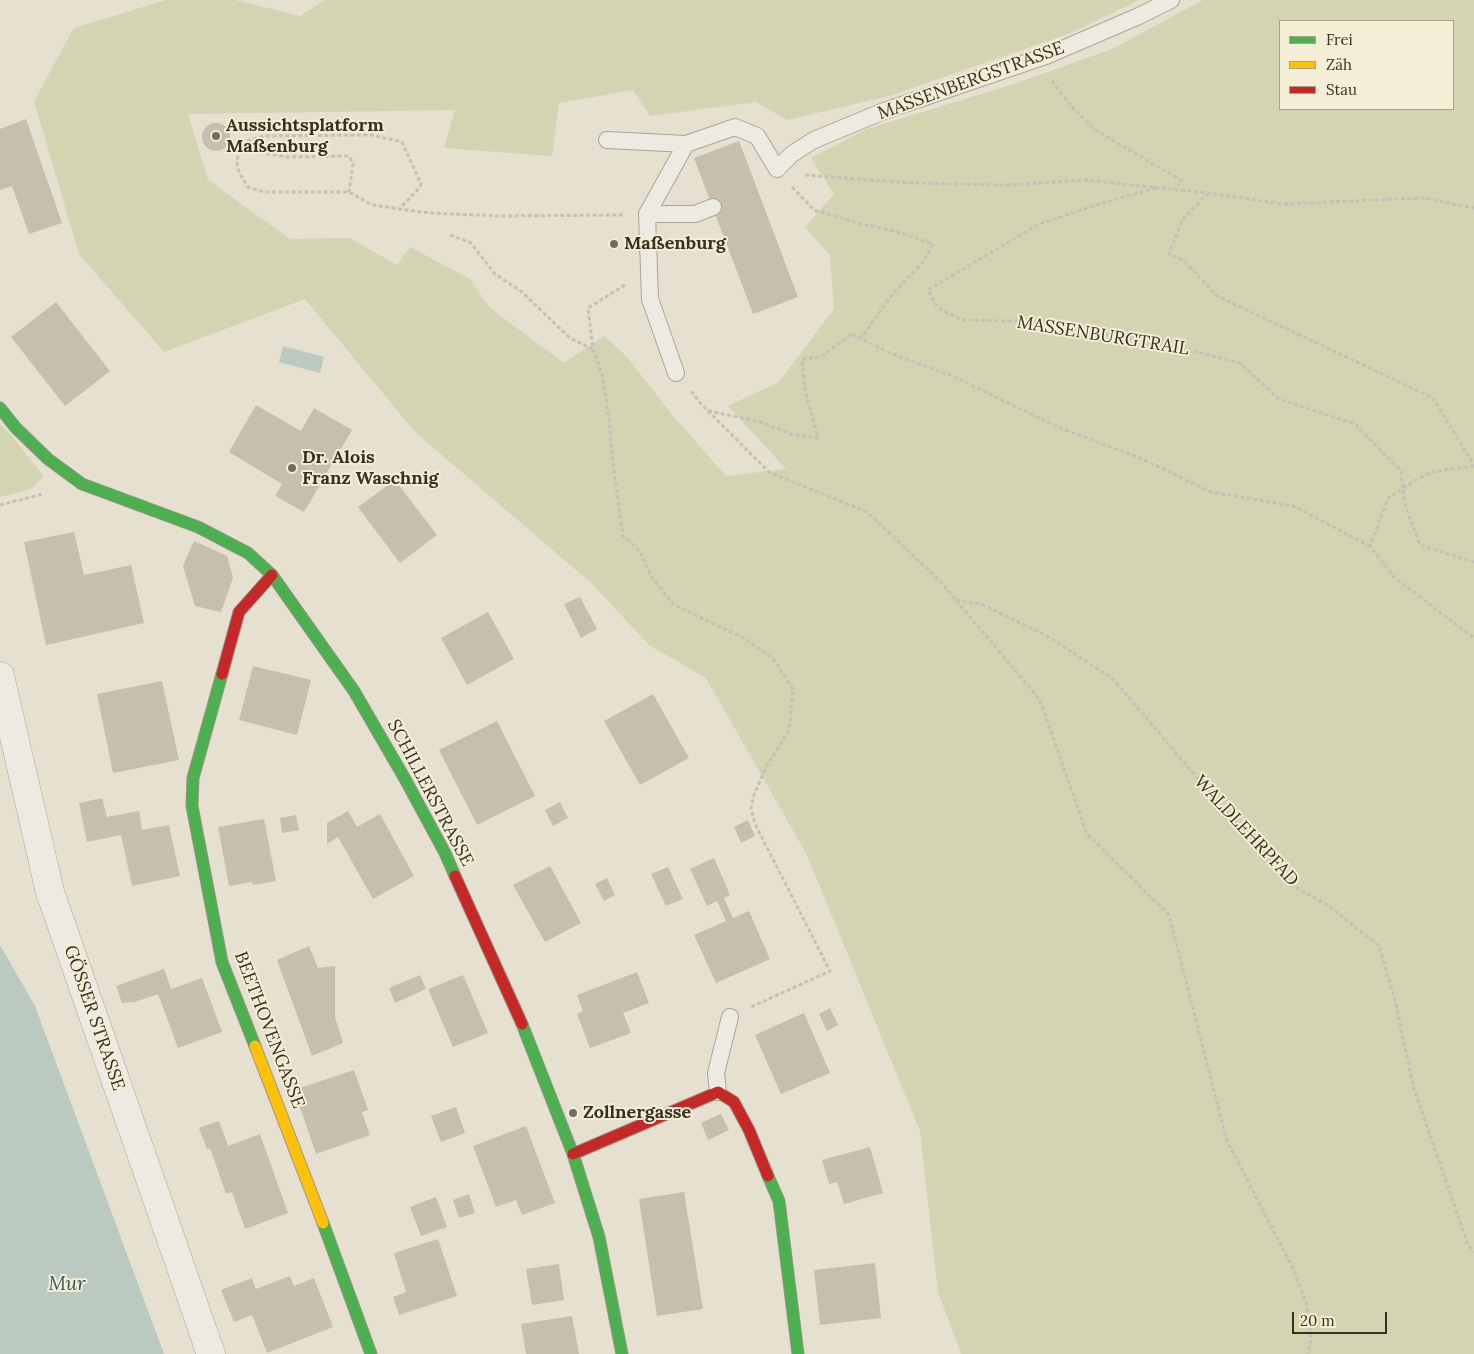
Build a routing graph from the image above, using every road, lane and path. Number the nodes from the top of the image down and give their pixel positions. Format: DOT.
graph roads {
  1 [pos="1171,0"];
  2 [pos="1046,56"];
  3 [pos="607,140"];
  4 [pos="229,142"];
  5 [pos="246,142"];
  6 [pos="686,144"];
  7 [pos="241,150"];
  8 [pos="778,172"];
  9 [pos="1156,188"];
  10 [pos="1173,190"];
  11 [pos="349,192"];
  12 [pos="1208,193"];
  13 [pos="401,208"];
  14 [pos="713,208"];
  15 [pos="1474,208"];
  16 [pos="647,214"];
  17 [pos="450,235"];
  18 [pos="650,273"];
  19 [pos="852,334"];
  20 [pos="593,350"];
  21 [pos="676,373"];
  22 [pos="0,408"];
  23 [pos="708,411"];
  24 [pos="1474,465"];
  25 [pos="82,484"];
  26 [pos="0,505"];
  27 [pos="1370,546"];
  28 [pos="1474,562"];
  29 [pos="272,575"];
  30 [pos="956,600"];
  31 [pos="1474,638"];
  32 [pos="0,676"];
  33 [pos="730,1017"];
  34 [pos="718,1092"];
  35 [pos="573,1154"];
  36 [pos="1474,1252"];
  37 [pos="211,1354"];
  38 [pos="370,1354"];
  39 [pos="622,1354"];
  40 [pos="798,1354"];
  41 [pos="1308,1354"];
  1 -- 2 [label="lane, MASSENBERGSTRASSE"];
  2 -- 8 [label="lane, MASSENBERGSTRASSE"];
  2 -- 10 [label="path"];
  3 -- 6 [label="lane"];
  4 -- 11 [label="path"];
  5 -- 13 [label="path"];
  6 -- 8 [label="lane"];
  6 -- 16 [label="lane"];
  7 -- 11 [label="path"];
  8 -- 9 [label="path"];
  8 -- 19 [label="path"];
  9 -- 10 [label="path"];
  9 -- 28 [label="path, MASSENBURGTRAIL"];
  10 -- 12 [label="path"];
  11 -- 13 [label="path"];
  12 -- 15 [label="path"];
  12 -- 24 [label="path"];
  13 -- 16 [label="path"];
  14 -- 16 [label="lane"];
  16 -- 18 [label="lane"];
  17 -- 20 [label="path"];
  18 -- 20 [label="path"];
  18 -- 21 [label="lane"];
  19 -- 23 [label="path"];
  19 -- 27 [label="path"];
  20 -- 33 [label="path"];
  21 -- 23 [label="path"];
  22 -- 25 [label="street, SCHILLERSTRASSE"];
  23 -- 30 [label="path"];
  24 -- 27 [label="path"];
  25 -- 26 [label="path"];
  25 -- 29 [label="street, SCHILLERSTRASSE"];
  27 -- 31 [label="path"];
  29 -- 35 [label="street, SCHILLERSTRASSE"];
  29 -- 38 [label="street, BEETHOVENGASSE"];
  30 -- 36 [label="path, WALDLEHRPFAD"];
  30 -- 41 [label="path"];
  32 -- 37 [label="street, GÖSSER STRASSE"];
  33 -- 34 [label="lane"];
  34 -- 35 [label="street"];
  34 -- 40 [label="street"];
  35 -- 39 [label="street, SCHILLERSTRASSE"];
}
